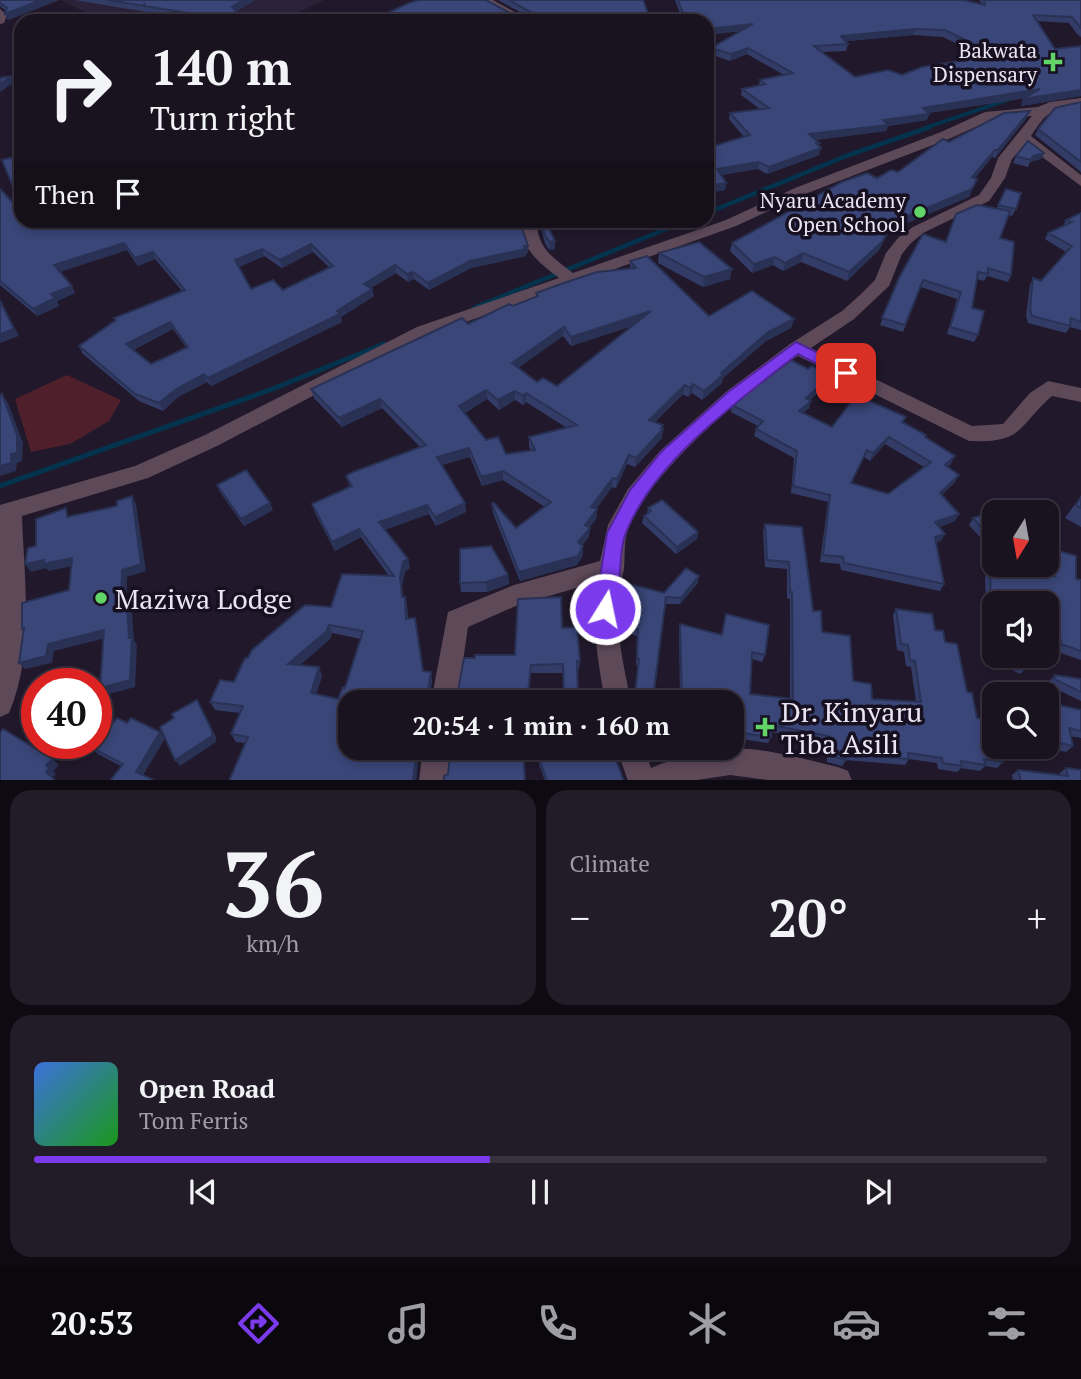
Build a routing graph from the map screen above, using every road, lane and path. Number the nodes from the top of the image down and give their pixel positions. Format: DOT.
graph roads {
  1 [pos="485,0"];
  2 [pos="0,12"];
  3 [pos="512,14"];
  4 [pos="0,21"];
  5 [pos="1081,102"];
  6 [pos="1041,111"];
  7 [pos="1024,137"];
  8 [pos="1081,182"];
  9 [pos="530,228"];
  10 [pos="570,278"];
  11 [pos="796,348"];
  12 [pos="1081,395"];
  13 [pos="5,513"];
  14 [pos="613,567"];
  15 [pos="446,690"];
  16 [pos="616,690"];
  17 [pos="0,704"];
  18 [pos="435,760"];
  19 [pos="635,760"];
  20 [pos="433,780"];
  21 [pos="642,780"];
  22 [pos="653,780"];
  23 [pos="838,780"];
  1 -- 3 [label="street"];
  2 -- 4 [label="street"];
  5 -- 6 [label="street"];
  6 -- 7 [label="street"];
  6 -- 10 [label="street"];
  7 -- 8 [label="street"];
  7 -- 11 [label="street"];
  9 -- 10 [label="street"];
  10 -- 13 [label="street"];
  11 -- 12 [label="street"];
  11 -- 14 [label="street"];
  13 -- 17 [label="street"];
  14 -- 15 [label="street"];
  14 -- 16 [label="street"];
  18 -- 20 [label="street"];
  19 -- 21 [label="street"];
  22 -- 23 [label="street"];
}
